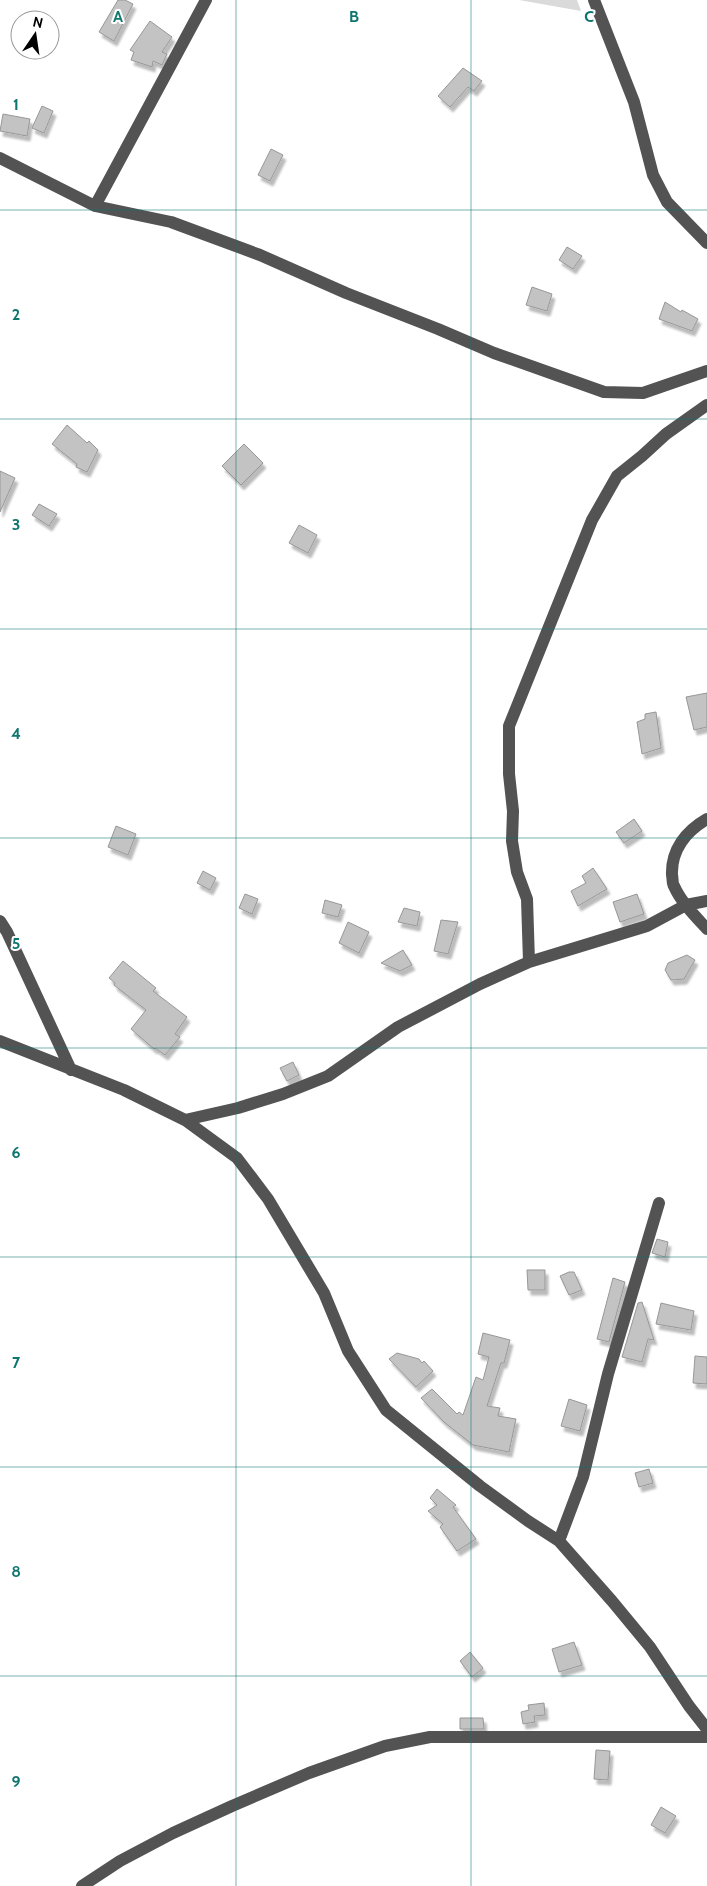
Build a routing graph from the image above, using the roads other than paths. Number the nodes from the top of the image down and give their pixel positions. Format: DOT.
graph roads {
  1 [pos="206,0"];
  2 [pos="594,0"];
  3 [pos="0,158"];
  4 [pos="95,206"];
  5 [pos="707,243"];
  6 [pos="707,371"];
  7 [pos="707,405"];
  8 [pos="707,819"];
  9 [pos="707,901"];
  10 [pos="686,905"];
  11 [pos="0,921"];
  12 [pos="707,929"];
  13 [pos="529,962"];
  14 [pos="0,1041"];
  15 [pos="71,1070"];
  16 [pos="185,1120"];
  17 [pos="659,1202"];
  18 [pos="559,1541"];
  19 [pos="707,1728"];
  20 [pos="707,1737"];
  21 [pos="82,1886"];
  1 -- 4 [label="street"];
  2 -- 5 [label="street"];
  3 -- 4 [label="street"];
  4 -- 6 [label="street"];
  7 -- 13 [label="street"];
  8 -- 10 [label="street"];
  9 -- 10 [label="street"];
  10 -- 12 [label="street"];
  10 -- 13 [label="street"];
  11 -- 15 [label="street"];
  13 -- 16 [label="street"];
  14 -- 15 [label="street"];
  15 -- 16 [label="street"];
  16 -- 18 [label="street"];
  17 -- 18 [label="street"];
  18 -- 19 [label="street"];
  20 -- 21 [label="street"];
}
